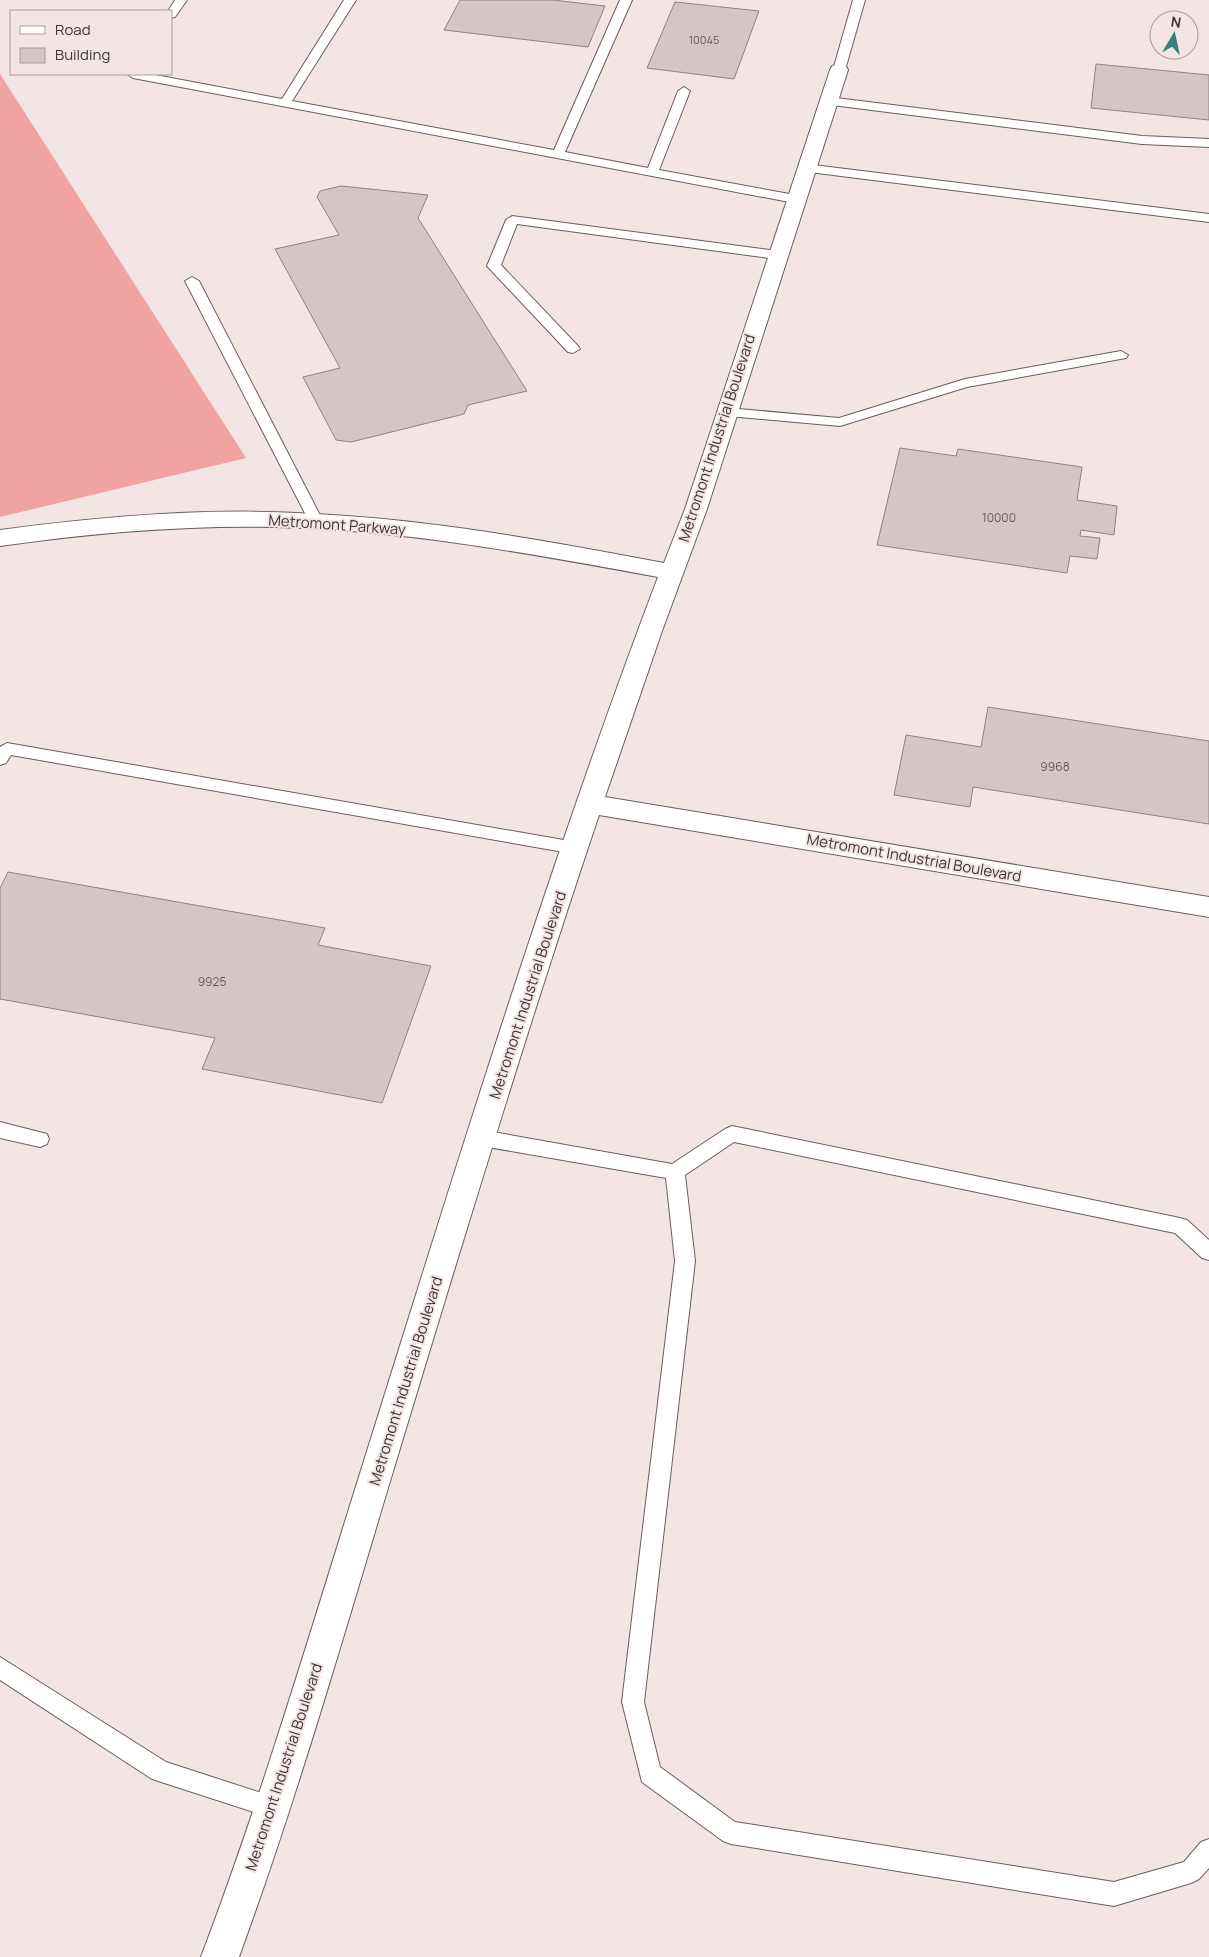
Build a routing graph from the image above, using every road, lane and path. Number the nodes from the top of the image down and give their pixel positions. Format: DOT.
graph roads {
  1 [pos="181,0"];
  2 [pos="350,0"];
  3 [pos="626,0"];
  4 [pos="859,0"];
  5 [pos="172,14"];
  6 [pos="839,70"];
  7 [pos="132,75"];
  8 [pos="684,91"];
  9 [pos="828,101"];
  10 [pos="284,103"];
  11 [pos="1209,143"];
  12 [pos="558,155"];
  13 [pos="805,168"];
  14 [pos="652,172"];
  15 [pos="795,199"];
  16 [pos="1209,218"];
  17 [pos="777,256"];
  18 [pos="192,282"];
  19 [pos="573,349"];
  20 [pos="1121,355"];
  21 [pos="727,412"];
  22 [pos="316,521"];
  23 [pos="0,538"];
  24 [pos="671,572"];
  25 [pos="0,759"];
  26 [pos="590,804"];
  27 [pos="575,848"];
  28 [pos="1209,908"];
  29 [pos="0,1130"];
  30 [pos="482,1138"];
  31 [pos="40,1139"];
  32 [pos="675,1172"];
  33 [pos="1209,1252"];
  34 [pos="0,1668"];
  35 [pos="272,1807"];
  36 [pos="1209,1850"];
  37 [pos="220,1957"];
  1 -- 5 [label="lane"];
  2 -- 10 [label="lane"];
  3 -- 12 [label="lane"];
  4 -- 6 [label="lane"];
  6 -- 9 [label="street, Metromont Industrial Boulevard"];
  7 -- 10 [label="lane"];
  8 -- 14 [label="lane"];
  9 -- 11 [label="lane"];
  9 -- 13 [label="street, Metromont Industrial Boulevard"];
  10 -- 12 [label="lane"];
  12 -- 14 [label="lane"];
  13 -- 15 [label="street, Metromont Industrial Boulevard"];
  13 -- 16 [label="lane"];
  14 -- 15 [label="lane"];
  15 -- 17 [label="street, Metromont Industrial Boulevard"];
  17 -- 19 [label="lane"];
  17 -- 21 [label="street, Metromont Industrial Boulevard"];
  18 -- 22 [label="lane"];
  20 -- 21 [label="lane"];
  21 -- 24 [label="street, Metromont Industrial Boulevard"];
  22 -- 23 [label="street, Metromont Parkway"];
  22 -- 24 [label="street, Metromont Parkway"];
  24 -- 26 [label="street, Metromont Industrial Boulevard"];
  25 -- 27 [label="lane"];
  26 -- 27 [label="street, Metromont Industrial Boulevard"];
  26 -- 28 [label="street, Metromont Industrial Boulevard"];
  27 -- 30 [label="street, Metromont Industrial Boulevard"];
  29 -- 31 [label="lane"];
  30 -- 32 [label="lane"];
  30 -- 35 [label="street, Metromont Industrial Boulevard"];
  32 -- 33 [label="lane"];
  32 -- 36 [label="lane"];
  34 -- 35 [label="lane"];
  35 -- 37 [label="street, Metromont Industrial Boulevard"];
}
